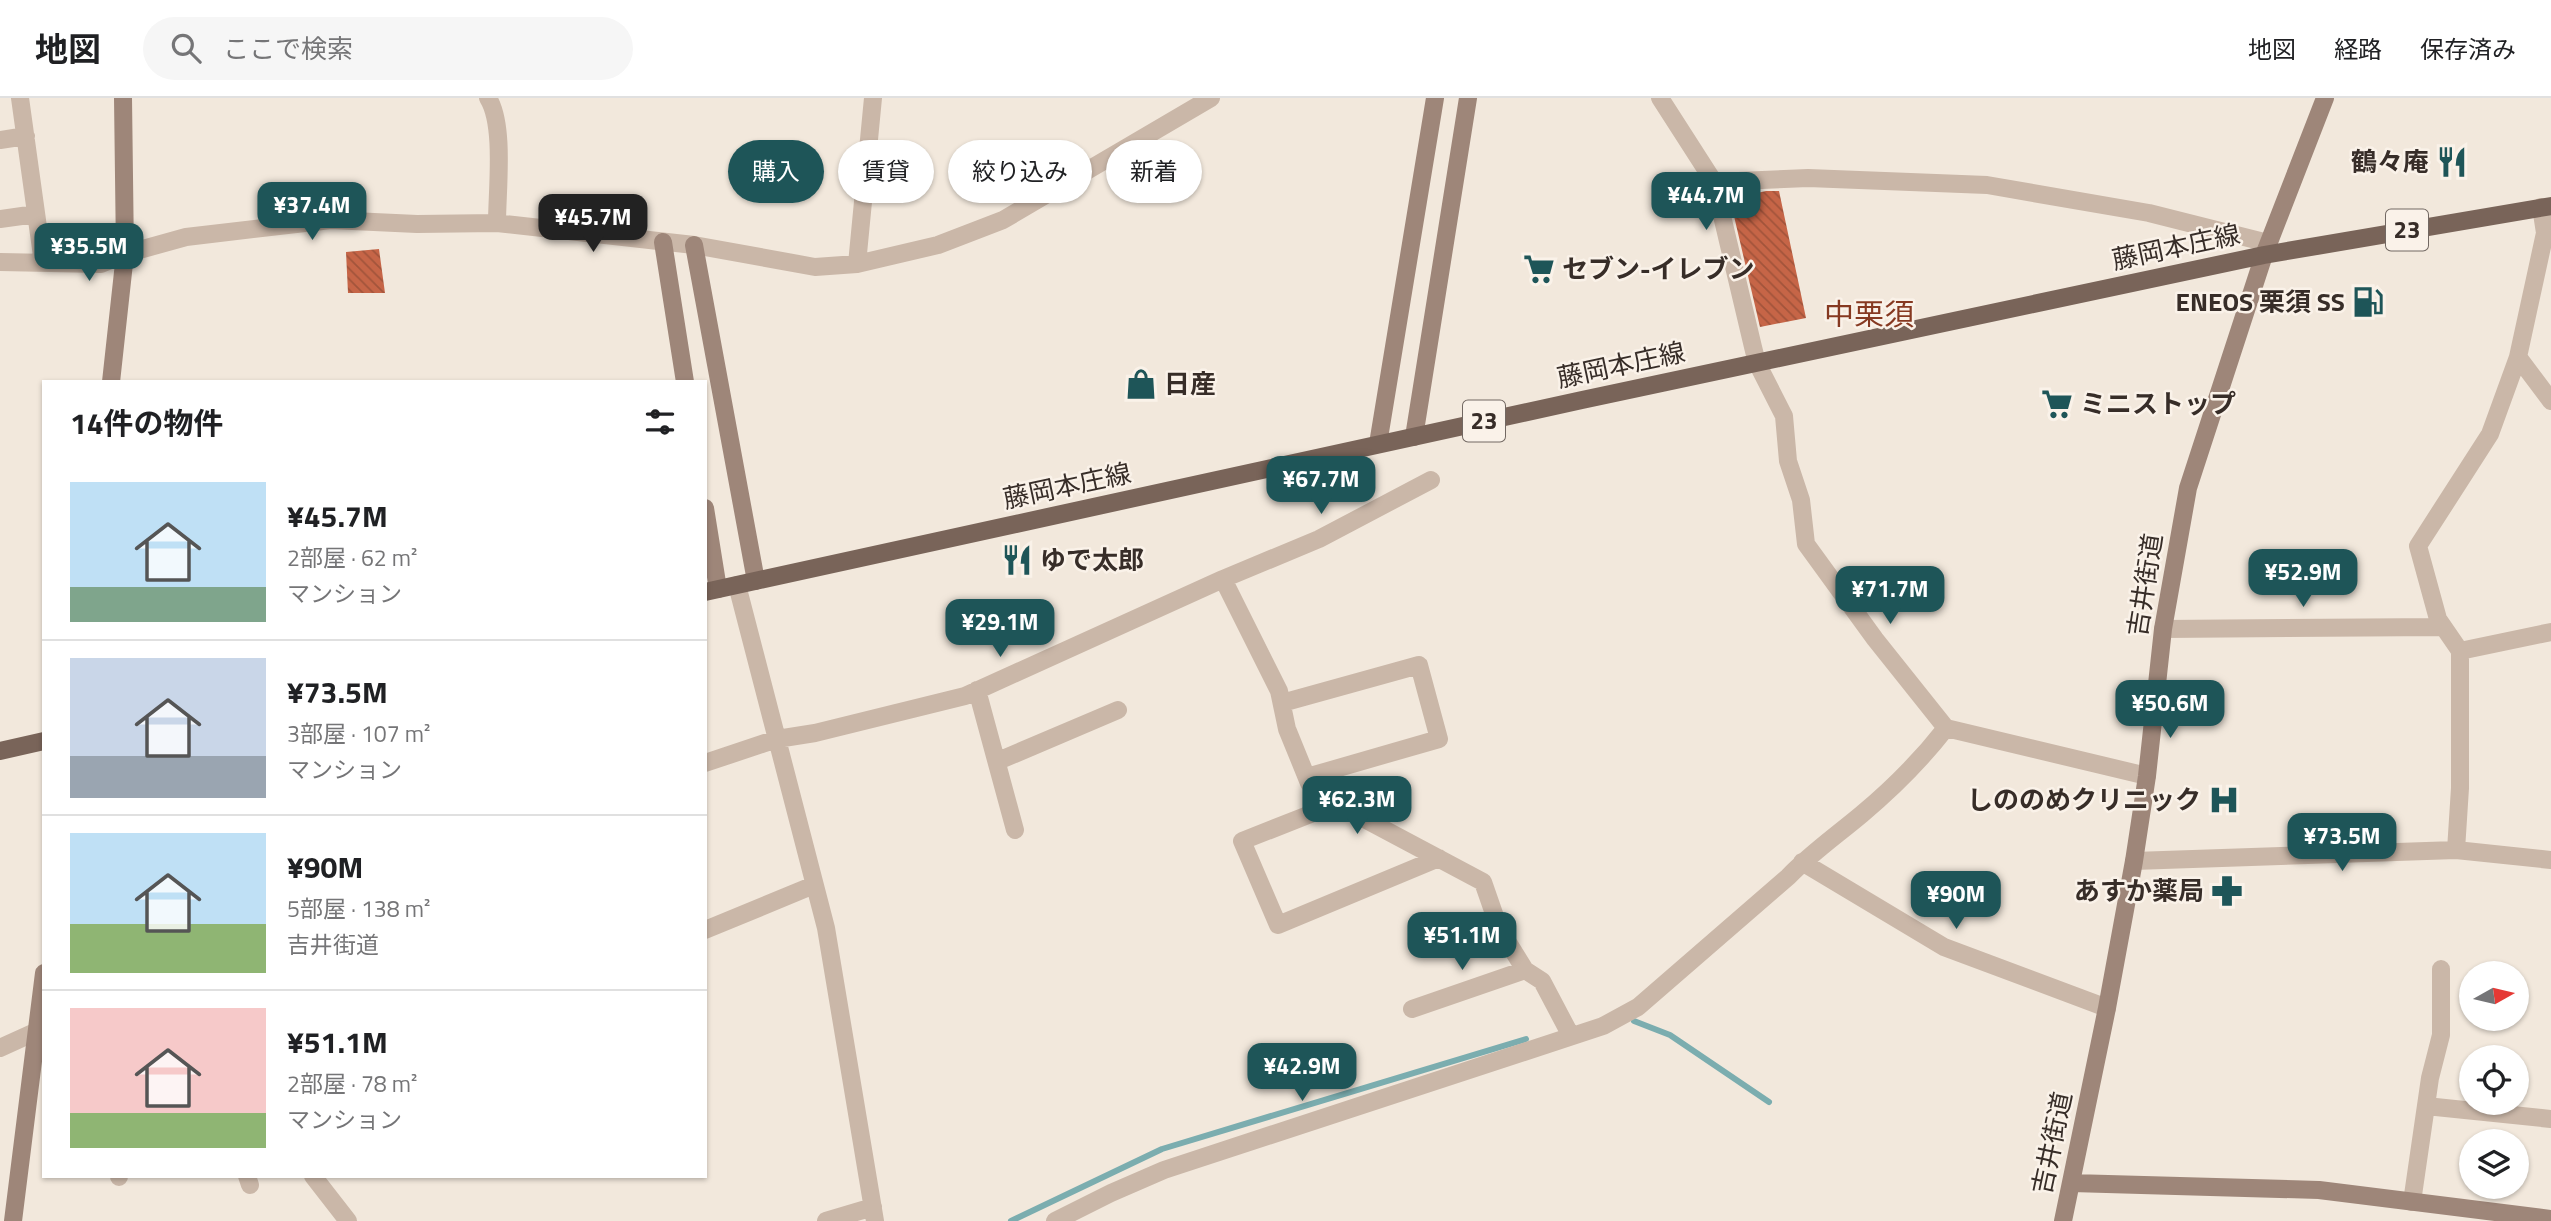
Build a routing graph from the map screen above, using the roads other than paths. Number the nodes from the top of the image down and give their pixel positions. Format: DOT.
graph roads {
  1 [pos="20,98"];
  2 [pos="123,98"];
  3 [pos="488,98"];
  4 [pos="873,98"];
  5 [pos="1211,98"];
  6 [pos="1435,98"];
  7 [pos="1468,98"];
  8 [pos="1660,98"];
  9 [pos="2325,98"];
  10 [pos="26,136"];
  11 [pos="0,140"];
  12 [pos="1714,182"];
  13 [pos="2546,207"];
  14 [pos="36,214"];
  15 [pos="0,219"];
  16 [pos="497,223"];
  17 [pos="663,242"];
  18 [pos="694,245"];
  19 [pos="2266,249"];
  20 [pos="125,254"];
  21 [pos="0,262"];
  22 [pos="43,263"];
  23 [pos="857,264"];
  24 [pos="2518,357"];
  25 [pos="1758,362"];
  26 [pos="111,380"];
  27 [pos="685,380"];
  28 [pos="2551,401"];
  29 [pos="1414,436"];
  30 [pos="1378,444"];
  31 [pos="1431,480"];
  32 [pos="707,531"];
  33 [pos="1223,579"];
  34 [pos="756,581"];
  35 [pos="737,584"];
  36 [pos="712,590"];
  37 [pos="2443,627"];
  38 [pos="2163,629"];
  39 [pos="2551,632"];
  40 [pos="2460,651"];
  41 [pos="977,690"];
  42 [pos="1282,703"];
  43 [pos="1118,710"];
  44 [pos="1946,729"];
  45 [pos="777,739"];
  46 [pos="42,741"];
  47 [pos="0,751"];
  48 [pos="998,761"];
  49 [pos="707,762"];
  50 [pos="2147,776"];
  51 [pos="1307,777"];
  52 [pos="1336,804"];
  53 [pos="1015,830"];
  54 [pos="2456,850"];
  55 [pos="1439,858"];
  56 [pos="2134,860"];
  57 [pos="2551,860"];
  58 [pos="1802,862"];
  59 [pos="814,886"];
  60 [pos="707,929"];
  61 [pos="2441,968"];
  62 [pos="1525,970"];
  63 [pos="42,1002"];
  64 [pos="2107,1008"];
  65 [pos="1412,1009"];
  66 [pos="40,1030"];
  67 [pos="1571,1036"];
  68 [pos="0,1048"];
  69 [pos="2426,1106"];
  70 [pos="2551,1119"];
  71 [pos="315,1178"];
  72 [pos="2072,1182"];
  73 [pos="2412,1202"];
  74 [pos="874,1214"];
  75 [pos="2551,1219"];
  76 [pos="13,1221"];
  77 [pos="348,1221"];
  78 [pos="827,1221"];
  79 [pos="1055,1221"];
  80 [pos="2063,1221"];
  1 -- 10 [label="street"];
  2 -- 20 [label="street"];
  3 -- 16 [label="street"];
  4 -- 23 [label="street"];
  5 -- 23 [label="street"];
  6 -- 30 [label="street"];
  7 -- 29 [label="street"];
  8 -- 12 [label="street"];
  9 -- 19 [label="street, 吉井街道"];
  10 -- 11 [label="street"];
  10 -- 14 [label="street"];
  12 -- 19 [label="street"];
  12 -- 25 [label="street"];
  13 -- 19 [label="main road, 藤岡本庄線 / 23"];
  13 -- 24 [label="street"];
  14 -- 15 [label="street"];
  14 -- 22 [label="street"];
  16 -- 17 [label="street"];
  16 -- 20 [label="street"];
  17 -- 18 [label="street"];
  17 -- 27 [label="street"];
  18 -- 23 [label="street"];
  18 -- 34 [label="street"];
  19 -- 25 [label="main road, 藤岡本庄線 / 23"];
  19 -- 38 [label="street, 吉井街道"];
  20 -- 22 [label="street"];
  20 -- 26 [label="street"];
  21 -- 22 [label="street"];
  24 -- 28 [label="street"];
  24 -- 37 [label="street"];
  25 -- 29 [label="main road, 藤岡本庄線 / 23"];
  25 -- 44 [label="street"];
  29 -- 30 [label="main road, 藤岡本庄線 / 23"];
  30 -- 34 [label="main road, 藤岡本庄線 / 23"];
  31 -- 33 [label="street"];
  32 -- 36 [label="street"];
  33 -- 41 [label="street"];
  33 -- 42 [label="street"];
  34 -- 35 [label="main road, 藤岡本庄線 / 23"];
  35 -- 36 [label="main road, 藤岡本庄線 / 23"];
  35 -- 45 [label="street"];
  37 -- 38 [label="street"];
  37 -- 40 [label="street"];
  38 -- 50 [label="street, 吉井街道"];
  39 -- 40 [label="street"];
  40 -- 54 [label="street"];
  41 -- 45 [label="street"];
  41 -- 48 [label="street"];
  42 -- 51 [label="street"];
  42 -- 51 [label="street"];
  43 -- 48 [label="street"];
  44 -- 50 [label="street"];
  44 -- 58 [label="street"];
  45 -- 49 [label="street"];
  45 -- 59 [label="street"];
  46 -- 47 [label="main road"];
  48 -- 53 [label="street"];
  50 -- 56 [label="street, 吉井街道"];
  51 -- 52 [label="street"];
  52 -- 55 [label="street"];
  52 -- 55 [label="street"];
  54 -- 56 [label="street"];
  54 -- 57 [label="street"];
  55 -- 62 [label="street"];
  56 -- 64 [label="street, 吉井街道"];
  58 -- 64 [label="street"];
  58 -- 67 [label="street"];
  59 -- 60 [label="street"];
  59 -- 74 [label="street"];
  61 -- 69 [label="street"];
  62 -- 65 [label="street"];
  62 -- 67 [label="street"];
  63 -- 66 [label="street"];
  64 -- 72 [label="street, 吉井街道"];
  66 -- 68 [label="street"];
  66 -- 76 [label="street"];
  67 -- 79 [label="street"];
  69 -- 70 [label="street"];
  69 -- 73 [label="street"];
  71 -- 77 [label="street"];
  72 -- 73 [label="street"];
  72 -- 80 [label="street, 吉井街道"];
  73 -- 75 [label="street"];
  74 -- 78 [label="street"];
}
